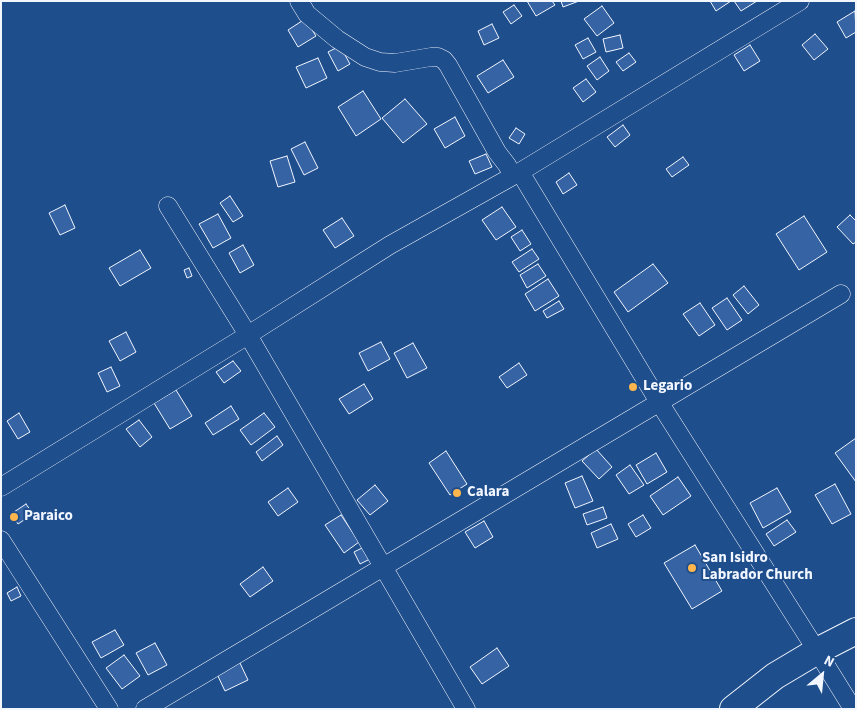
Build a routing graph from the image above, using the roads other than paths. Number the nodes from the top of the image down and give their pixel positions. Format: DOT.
graph roads {
  1 [pos="300,1"];
  2 [pos="800,1"];
  3 [pos="517,174"];
  4 [pos="168,206"];
  5 [pos="841,294"];
  6 [pos="248,335"];
  7 [pos="659,402"];
  8 [pos="1,487"];
  9 [pos="1,540"];
  10 [pos="383,568"];
  11 [pos="856,631"];
  12 [pos="818,651"];
  13 [pos="109,709"];
  14 [pos="145,709"];
  15 [pos="466,709"];
  16 [pos="734,709"];
  17 [pos="853,709"];
  1 -- 3 [label="street"];
  2 -- 3 [label="street"];
  3 -- 6 [label="street"];
  3 -- 7 [label="street"];
  4 -- 6 [label="street"];
  5 -- 7 [label="street"];
  6 -- 8 [label="street"];
  6 -- 10 [label="street"];
  7 -- 10 [label="street"];
  7 -- 12 [label="street"];
  9 -- 13 [label="street"];
  10 -- 14 [label="street"];
  10 -- 15 [label="street"];
  11 -- 12 [label="highway"];
  12 -- 16 [label="highway"];
  12 -- 17 [label="street"];
}
